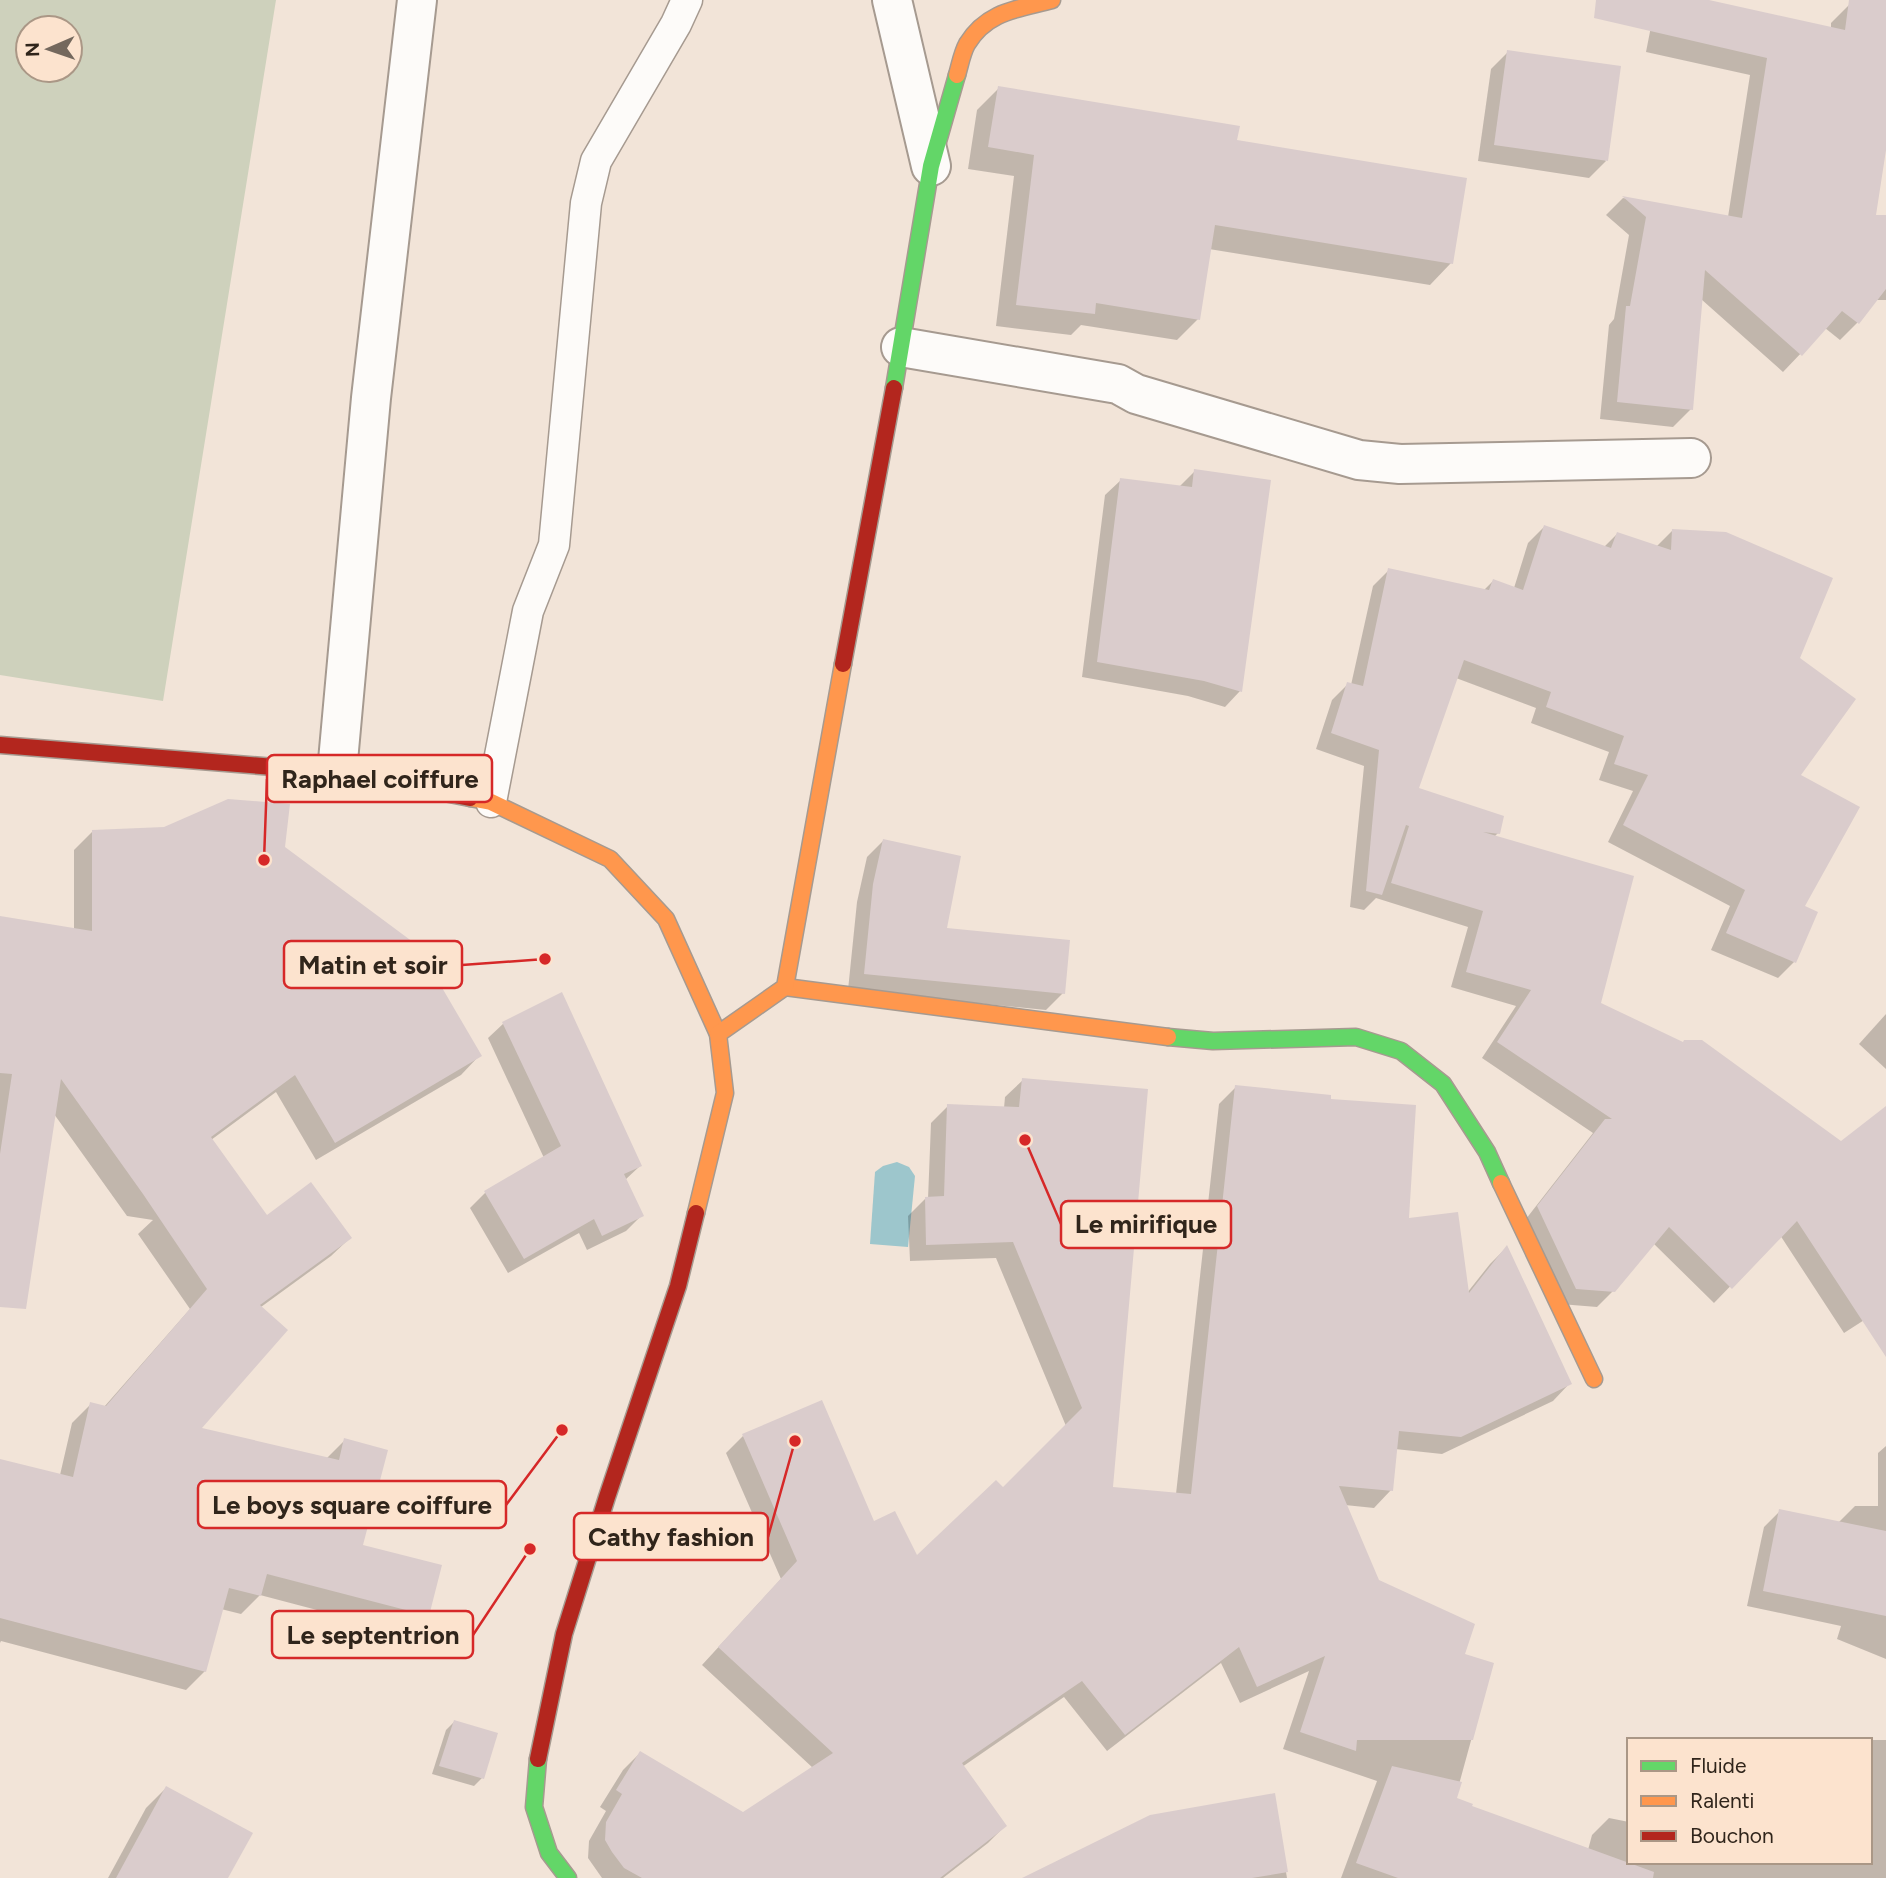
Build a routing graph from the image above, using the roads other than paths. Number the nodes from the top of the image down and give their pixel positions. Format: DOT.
graph roads {
  1 [pos="416,0"];
  2 [pos="687,0"];
  3 [pos="892,0"];
  4 [pos="1052,0"];
  5 [pos="930,166"];
  6 [pos="901,347"];
  7 [pos="1691,458"];
  8 [pos="0,745"];
  9 [pos="337,772"];
  10 [pos="491,802"];
  11 [pos="785,987"];
  12 [pos="718,1034"];
  13 [pos="1594,1378"];
  14 [pos="568,1878"];
  1 -- 9 [label="street"];
  2 -- 10 [label="lane"];
  3 -- 5 [label="street"];
  4 -- 5 [label="street"];
  5 -- 6 [label="street"];
  6 -- 7 [label="street"];
  6 -- 11 [label="street"];
  8 -- 9 [label="street"];
  9 -- 10 [label="street"];
  10 -- 12 [label="street"];
  11 -- 12 [label="street"];
  11 -- 13 [label="street"];
  12 -- 14 [label="street"];
}
